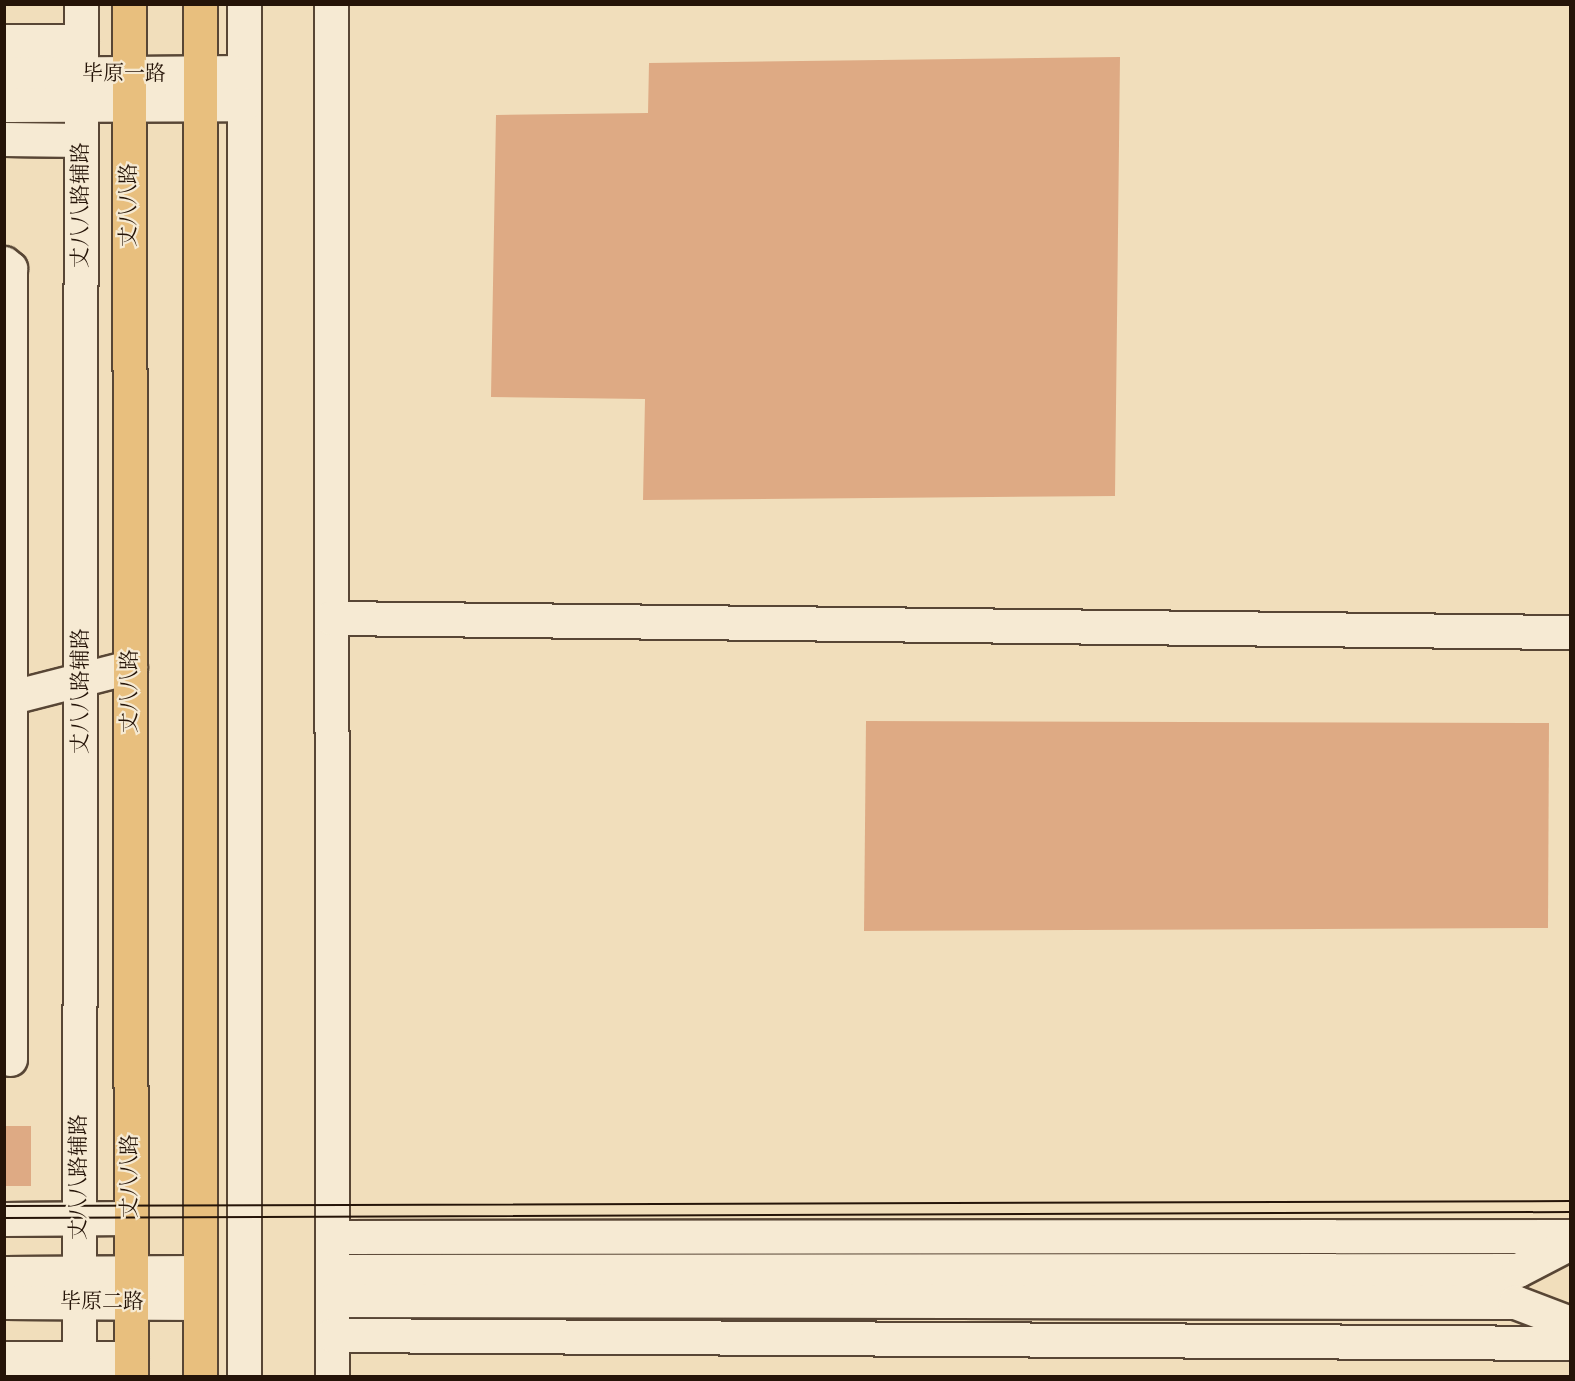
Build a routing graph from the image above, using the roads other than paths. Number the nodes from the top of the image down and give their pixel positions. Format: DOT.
graph roads {
  1 [pos="81,4"];
  2 [pos="129,4"];
  3 [pos="200,4"];
  4 [pos="244,4"];
  5 [pos="331,4"];
  6 [pos="4,40"];
  7 [pos="81,40"];
  8 [pos="4,74"];
  9 [pos="244,88"];
  10 [pos="81,89"];
  11 [pos="129,89"];
  12 [pos="200,89"];
  13 [pos="4,105"];
  14 [pos="4,139"];
  15 [pos="81,140"];
  16 [pos="4,263"];
  17 [pos="331,618"];
  18 [pos="1570,632"];
  19 [pos="130,667"];
  20 [pos="81,680"];
  21 [pos="7,699"];
  22 [pos="10,1059"];
  23 [pos="131,1218"];
  24 [pos="4,1219"];
  25 [pos="79,1219"];
  26 [pos="1570,1236"];
  27 [pos="332,1237"];
  28 [pos="1570,1244"];
  29 [pos="4,1273"];
  30 [pos="332,1286"];
  31 [pos="79,1287"];
  32 [pos="131,1287"];
  33 [pos="200,1288"];
  34 [pos="4,1302"];
  35 [pos="1570,1323"];
  36 [pos="332,1335"];
  37 [pos="1570,1343"];
  38 [pos="4,1358"];
  39 [pos="80,1367"];
  40 [pos="131,1367"];
  41 [pos="200,1377"];
  42 [pos="244,1377"];
  43 [pos="332,1377"];
  1 -- 7 [label="street, 丈八八路辅路"];
  2 -- 11 [label="main road, 丈八八路"];
  3 -- 12 [label="main road"];
  4 -- 9 [label="street"];
  5 -- 17 [label="street"];
  6 -- 7 [label="street"];
  7 -- 10 [label="street, 丈八八路辅路"];
  8 -- 10 [label="street, 毕原一路"];
  9 -- 12 [label="street, 毕原一路"];
  9 -- 42 [label="street"];
  10 -- 11 [label="street, 毕原一路"];
  10 -- 13 [label="street, 毕原一路"];
  10 -- 15 [label="street, 丈八八路辅路"];
  11 -- 12 [label="street, 毕原一路"];
  11 -- 19 [label="main road, 丈八八路"];
  12 -- 33 [label="main road"];
  14 -- 15 [label="street"];
  15 -- 20 [label="street, 丈八八路辅路"];
  16 -- 21 [label="street"];
  17 -- 18 [label="street"];
  17 -- 27 [label="street"];
  19 -- 20 [label="street"];
  19 -- 23 [label="main road, 丈八八路"];
  20 -- 21 [label="street"];
  20 -- 25 [label="street, 丈八八路辅路"];
  21 -- 22 [label="street"];
  23 -- 25 [label="street"];
  23 -- 32 [label="main road, 丈八八路"];
  24 -- 25 [label="street"];
  25 -- 31 [label="street, 丈八八路辅路"];
  26 -- 27 [label="street"];
  27 -- 30 [label="street"];
  28 -- 30 [label="street"];
  29 -- 31 [label="street, 毕原二路"];
  30 -- 35 [label="street"];
  30 -- 36 [label="street"];
  31 -- 32 [label="street, 毕原二路"];
  31 -- 34 [label="street, 毕原二路"];
  31 -- 39 [label="street, 丈八八路辅路"];
  32 -- 33 [label="street, 毕原二路"];
  32 -- 40 [label="main road, 丈八八路"];
  33 -- 41 [label="main road"];
  36 -- 37 [label="street"];
  36 -- 43 [label="street"];
  38 -- 39 [label="street"];
  39 -- 40 [label="street"];
}
